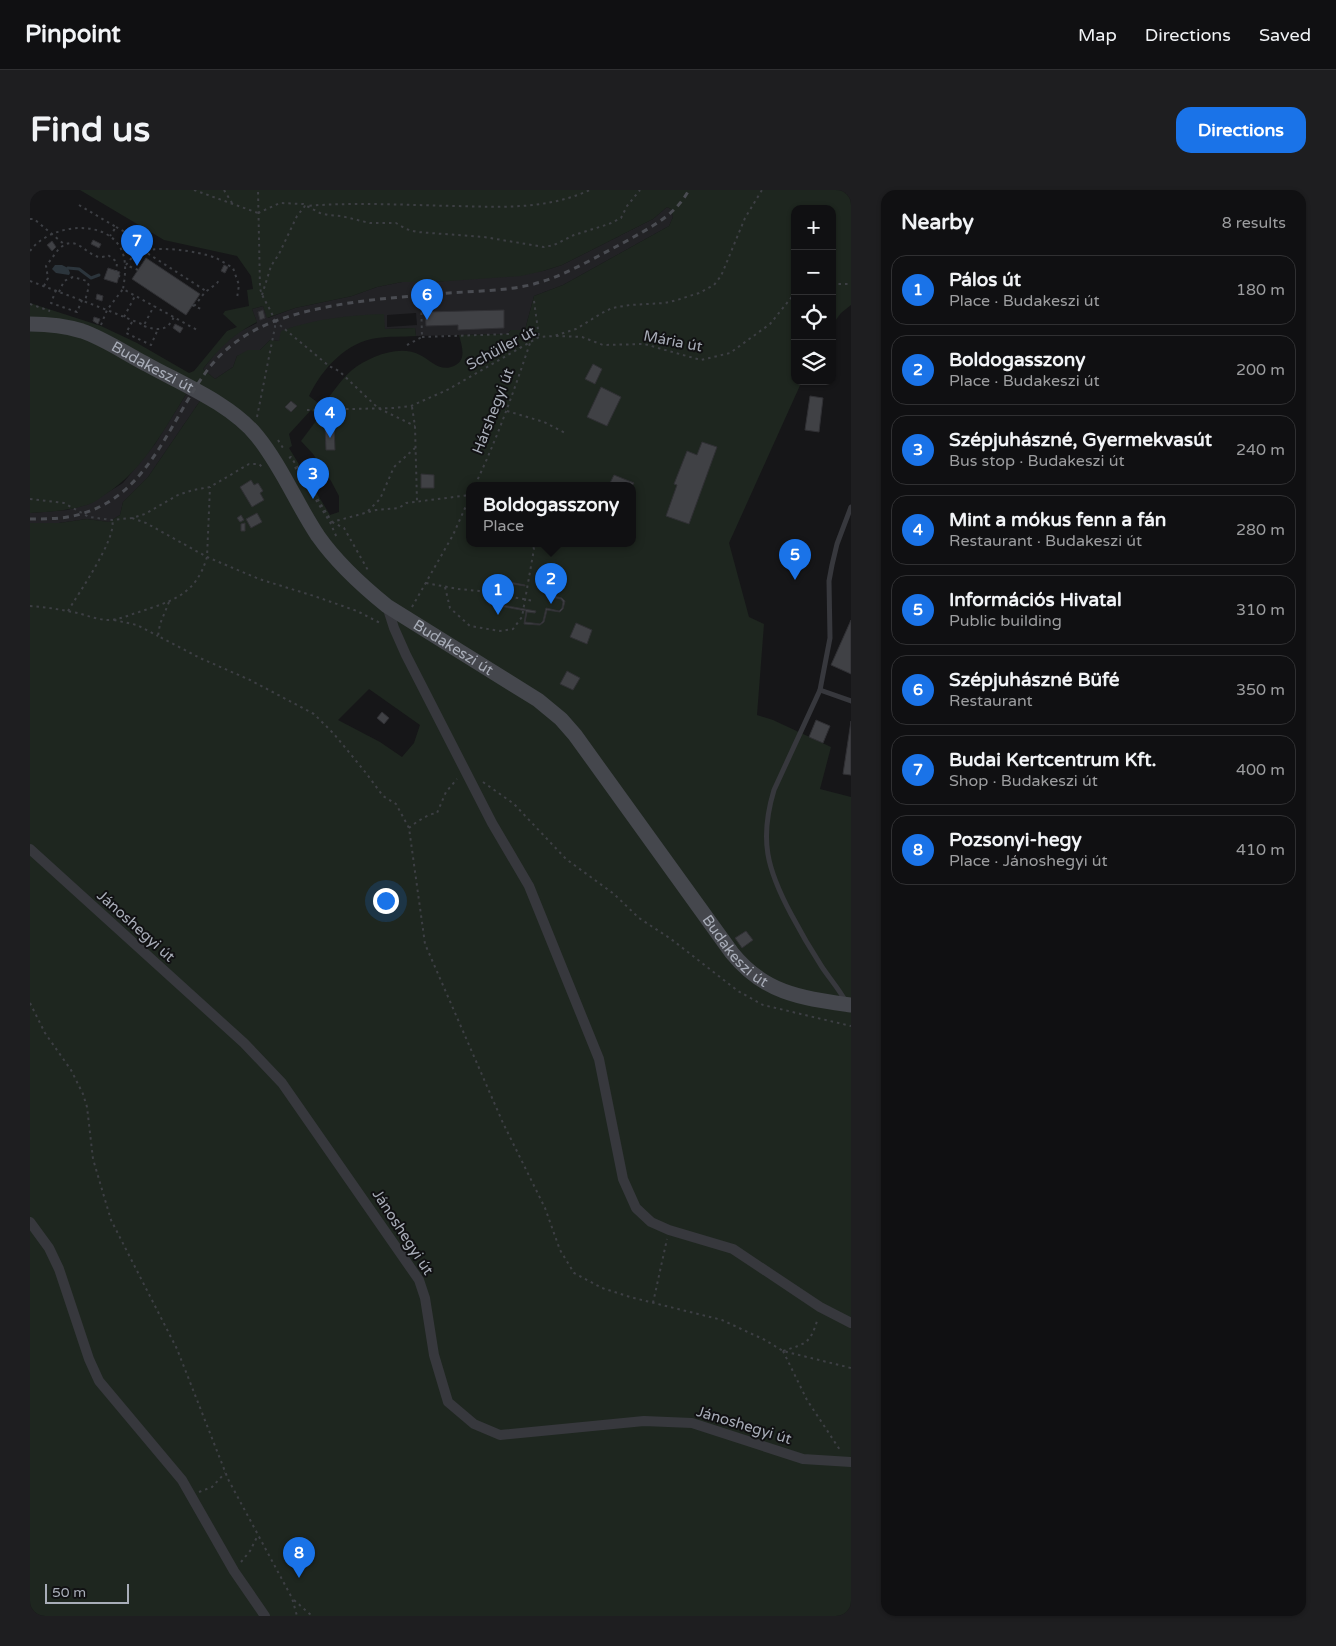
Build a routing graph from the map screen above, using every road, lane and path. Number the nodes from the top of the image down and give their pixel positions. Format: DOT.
graph roads {
  1 [pos="194,190"];
  2 [pos="224,190"];
  3 [pos="258,190"];
  4 [pos="590,190"];
  5 [pos="640,190"];
  6 [pos="762,190"];
  7 [pos="233,204"];
  8 [pos="79,205"];
  9 [pos="305,206"];
  10 [pos="258,213"];
  11 [pos="30,219"];
  12 [pos="116,227"];
  13 [pos="51,234"];
  14 [pos="110,236"];
  15 [pos="65,245"];
  16 [pos="30,251"];
  17 [pos="144,251"];
  18 [pos="126,265"];
  19 [pos="138,270"];
  20 [pos="125,278"];
  21 [pos="220,278"];
  22 [pos="30,281"];
  23 [pos="836,284"];
  24 [pos="851,284"];
  25 [pos="44,286"];
  26 [pos="124,289"];
  27 [pos="57,291"];
  28 [pos="206,291"];
  29 [pos="262,295"];
  30 [pos="793,295"];
  31 [pos="136,296"];
  32 [pos="237,298"];
  33 [pos="421,298"];
  34 [pos="83,301"];
  35 [pos="534,301"];
  36 [pos="154,306"];
  37 [pos="201,309"];
  38 [pos="108,310"];
  39 [pos="174,316"];
  40 [pos="124,317"];
  41 [pos="133,321"];
  42 [pos="275,321"];
  43 [pos="30,324"];
  44 [pos="144,326"];
  45 [pos="100,328"];
  46 [pos="158,329"];
  47 [pos="197,330"];
  48 [pos="554,336"];
  49 [pos="422,337"];
  50 [pos="539,337"];
  51 [pos="530,343"];
  52 [pos="407,345"];
  53 [pos="521,348"];
  54 [pos="411,406"];
  55 [pos="378,408"];
  56 [pos="307,410"];
  57 [pos="507,411"];
  58 [pos="256,417"];
  59 [pos="415,426"];
  60 [pos="566,434"];
  61 [pos="416,447"];
  62 [pos="289,458"];
  63 [pos="263,468"];
  64 [pos="476,482"];
  65 [pos="210,487"];
  66 [pos="466,496"];
  67 [pos="30,499"];
  68 [pos="417,502"];
  69 [pos="466,505"];
  70 [pos="851,507"];
  71 [pos="366,513"];
  72 [pos="132,518"];
  73 [pos="112,520"];
  74 [pos="533,547"];
  75 [pos="207,558"];
  76 [pos="426,583"];
  77 [pos="445,587"];
  78 [pos="525,599"];
  79 [pos="534,600"];
  80 [pos="169,602"];
  81 [pos="30,606"];
  82 [pos="387,606"];
  83 [pos="68,611"];
  84 [pos="405,617"];
  85 [pos="112,620"];
  86 [pos="394,628"];
  87 [pos="158,636"];
  88 [pos="820,690"];
  89 [pos="851,701"];
  90 [pos="466,771"];
  91 [pos="410,828"];
  92 [pos="30,850"];
  93 [pos="30,1003"];
  94 [pos="849,1005"];
  95 [pos="851,1026"];
  96 [pos="30,1222"];
  97 [pos="669,1230"];
  98 [pos="653,1304"];
  99 [pos="820,1307"];
  100 [pos="851,1323"];
  101 [pos="783,1351"];
  102 [pos="851,1368"];
  103 [pos="849,1461"];
  104 [pos="225,1473"];
  105 [pos="190,1495"];
  106 [pos="258,1534"];
  107 [pos="234,1571"];
  108 [pos="292,1598"];
  109 [pos="265,1616"];
  110 [pos="298,1616"];
  111 [pos="312,1616"];
  1 -- 7 [label="path"];
  2 -- 7 [label="path"];
  3 -- 10 [label="path"];
  4 -- 9 [label="path"];
  5 -- 9 [label="path"];
  6 -- 48 [label="path, Schüller út"];
  7 -- 10 [label="path"];
  8 -- 12 [label="path"];
  9 -- 10 [label="path"];
  9 -- 29 [label="path"];
  10 -- 29 [label="path"];
  11 -- 13 [label="path"];
  12 -- 14 [label="path"];
  12 -- 17 [label="path"];
  13 -- 14 [label="path"];
  13 -- 15 [label="path"];
  13 -- 16 [label="path"];
  14 -- 18 [label="path"];
  15 -- 20 [label="path"];
  15 -- 25 [label="path"];
  17 -- 18 [label="path"];
  17 -- 28 [label="path"];
  17 -- 32 [label="path"];
  18 -- 19 [label="path"];
  18 -- 20 [label="path"];
  20 -- 26 [label="path"];
  21 -- 28 [label="path"];
  22 -- 25 [label="path"];
  23 -- 24 [label="path"];
  25 -- 27 [label="path"];
  26 -- 31 [label="path"];
  26 -- 38 [label="path"];
  27 -- 34 [label="path"];
  27 -- 34 [label="path"];
  27 -- 34 [label="path"];
  28 -- 37 [label="path"];
  29 -- 42 [label="path"];
  30 -- 48 [label="path, Mária út"];
  31 -- 36 [label="path"];
  31 -- 40 [label="path"];
  33 -- 49 [label="path"];
  34 -- 38 [label="path"];
  35 -- 50 [label="path"];
  36 -- 39 [label="path"];
  36 -- 44 [label="path"];
  38 -- 40 [label="path"];
  38 -- 45 [label="path"];
  39 -- 46 [label="path"];
  39 -- 47 [label="path"];
  40 -- 41 [label="path"];
  41 -- 44 [label="path"];
  41 -- 46 [label="path"];
  42 -- 55 [label="path"];
  42 -- 58 [label="path"];
  43 -- 82 [label="main road, Budakeszi út"];
  44 -- 46 [label="path"];
  48 -- 50 [label="path, Schüller út"];
  49 -- 52 [label="path"];
  49 -- 53 [label="path"];
  50 -- 51 [label="path, Schüller út"];
  51 -- 53 [label="path, Schüller út"];
  51 -- 57 [label="path, Hárshegyi út"];
  53 -- 54 [label="path, Schüller út"];
  54 -- 55 [label="path, Schüller út"];
  54 -- 59 [label="path"];
  55 -- 56 [label="path, Schüller út"];
  55 -- 59 [label="path"];
  57 -- 60 [label="path"];
  57 -- 64 [label="path, Hárshegyi út"];
  59 -- 61 [label="path"];
  61 -- 68 [label="path"];
  61 -- 71 [label="path"];
  62 -- 71 [label="path"];
  63 -- 65 [label="path"];
  65 -- 72 [label="path"];
  65 -- 75 [label="path"];
  66 -- 68 [label="path"];
  67 -- 73 [label="path"];
  68 -- 71 [label="path"];
  69 -- 76 [label="path"];
  70 -- 88 [label="lane"];
  72 -- 73 [label="path"];
  72 -- 75 [label="path"];
  73 -- 83 [label="path"];
  74 -- 78 [label="path"];
  75 -- 80 [label="path"];
  75 -- 86 [label="path"];
  76 -- 77 [label="path"];
  76 -- 84 [label="path"];
  77 -- 78 [label="path"];
  77 -- 78 [label="path"];
  78 -- 79 [label="path"];
  80 -- 85 [label="path"];
  80 -- 87 [label="path"];
  81 -- 83 [label="path"];
  82 -- 84 [label="main road, Budakeszi út"];
  82 -- 86 [label="street"];
  83 -- 85 [label="path"];
  84 -- 86 [label="street"];
  84 -- 94 [label="main road, Budakeszi út"];
  85 -- 87 [label="path"];
  86 -- 90 [label="street"];
  87 -- 91 [label="path"];
  88 -- 89 [label="lane"];
  88 -- 94 [label="lane"];
  90 -- 91 [label="path"];
  90 -- 95 [label="path"];
  90 -- 97 [label="street"];
  91 -- 98 [label="path"];
  92 -- 103 [label="street, Jánoshegyi út"];
  93 -- 104 [label="path"];
  96 -- 105 [label="street"];
  97 -- 98 [label="path"];
  97 -- 99 [label="street"];
  98 -- 101 [label="path"];
  99 -- 100 [label="street"];
  99 -- 101 [label="path"];
  101 -- 102 [label="path"];
  101 -- 103 [label="path"];
  104 -- 105 [label="path"];
  104 -- 106 [label="path"];
  105 -- 107 [label="street"];
  106 -- 107 [label="path"];
  106 -- 108 [label="path"];
  107 -- 109 [label="street"];
  108 -- 110 [label="path"];
  108 -- 111 [label="path"];
}
